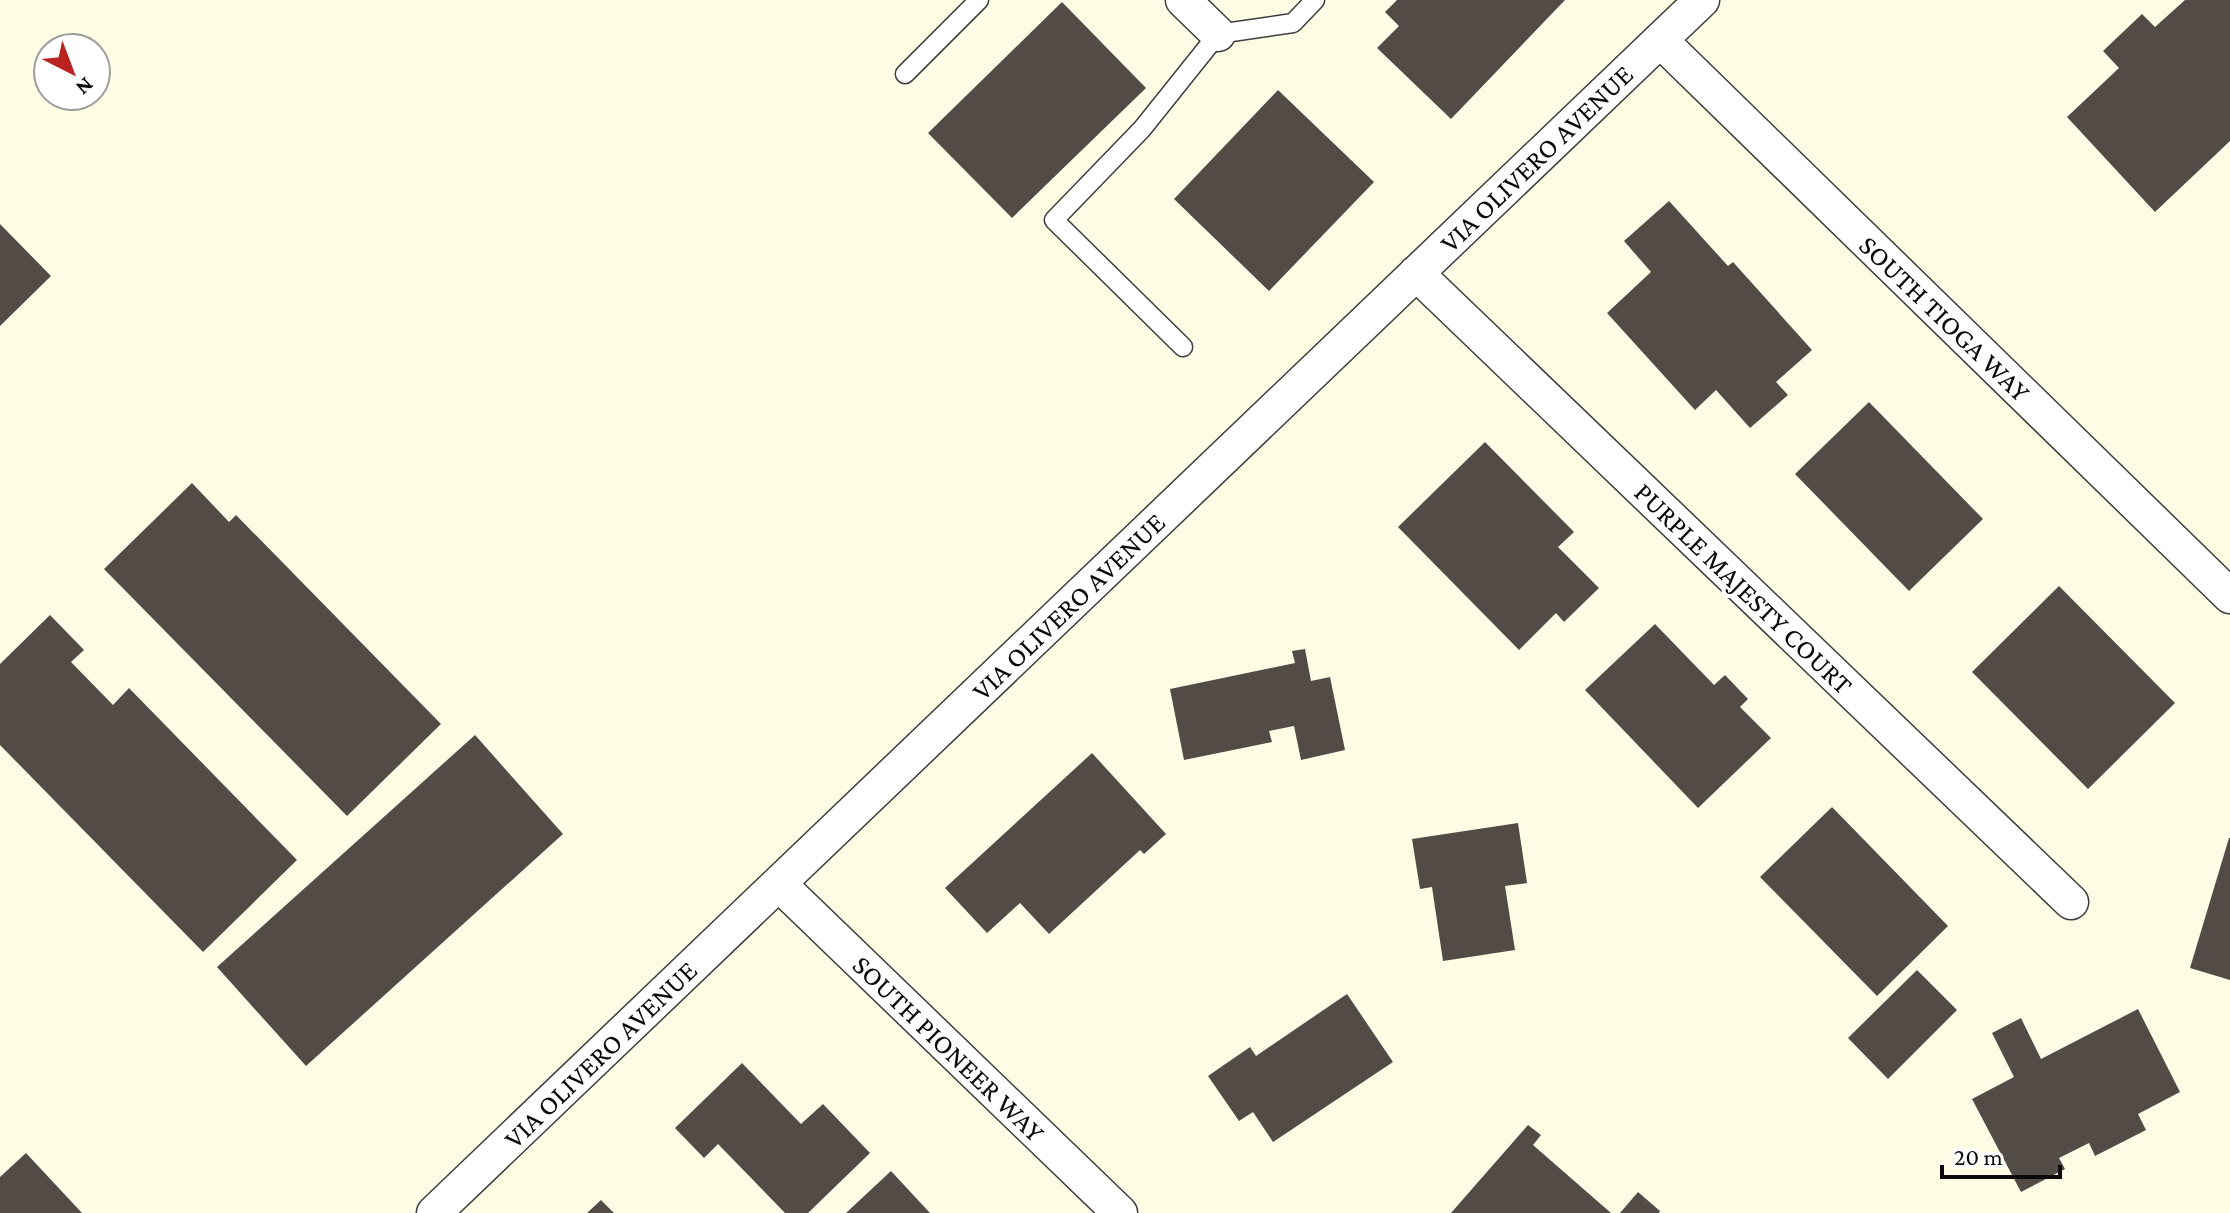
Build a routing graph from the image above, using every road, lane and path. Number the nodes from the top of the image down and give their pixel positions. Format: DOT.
graph roads {
  1 [pos="979,0"];
  2 [pos="1183,0"];
  3 [pos="1315,0"];
  4 [pos="1702,0"];
  5 [pos="1218,34"];
  6 [pos="1660,40"];
  7 [pos="905,74"];
  8 [pos="1416,273"];
  9 [pos="1183,347"];
  10 [pos="2230,596"];
  11 [pos="779,884"];
  12 [pos="2071,902"];
  13 [pos="434,1213"];
  14 [pos="1120,1213"];
  1 -- 7 [label="lane"];
  2 -- 5 [label="street"];
  3 -- 5 [label="lane"];
  4 -- 6 [label="street, VIA OLIVERO AVENUE"];
  5 -- 9 [label="lane"];
  6 -- 8 [label="street, VIA OLIVERO AVENUE"];
  6 -- 10 [label="street, SOUTH TIOGA WAY"];
  8 -- 11 [label="street, VIA OLIVERO AVENUE"];
  8 -- 12 [label="street, PURPLE MAJESTY COURT"];
  11 -- 13 [label="street, VIA OLIVERO AVENUE"];
  11 -- 14 [label="street, SOUTH PIONEER WAY"];
}
